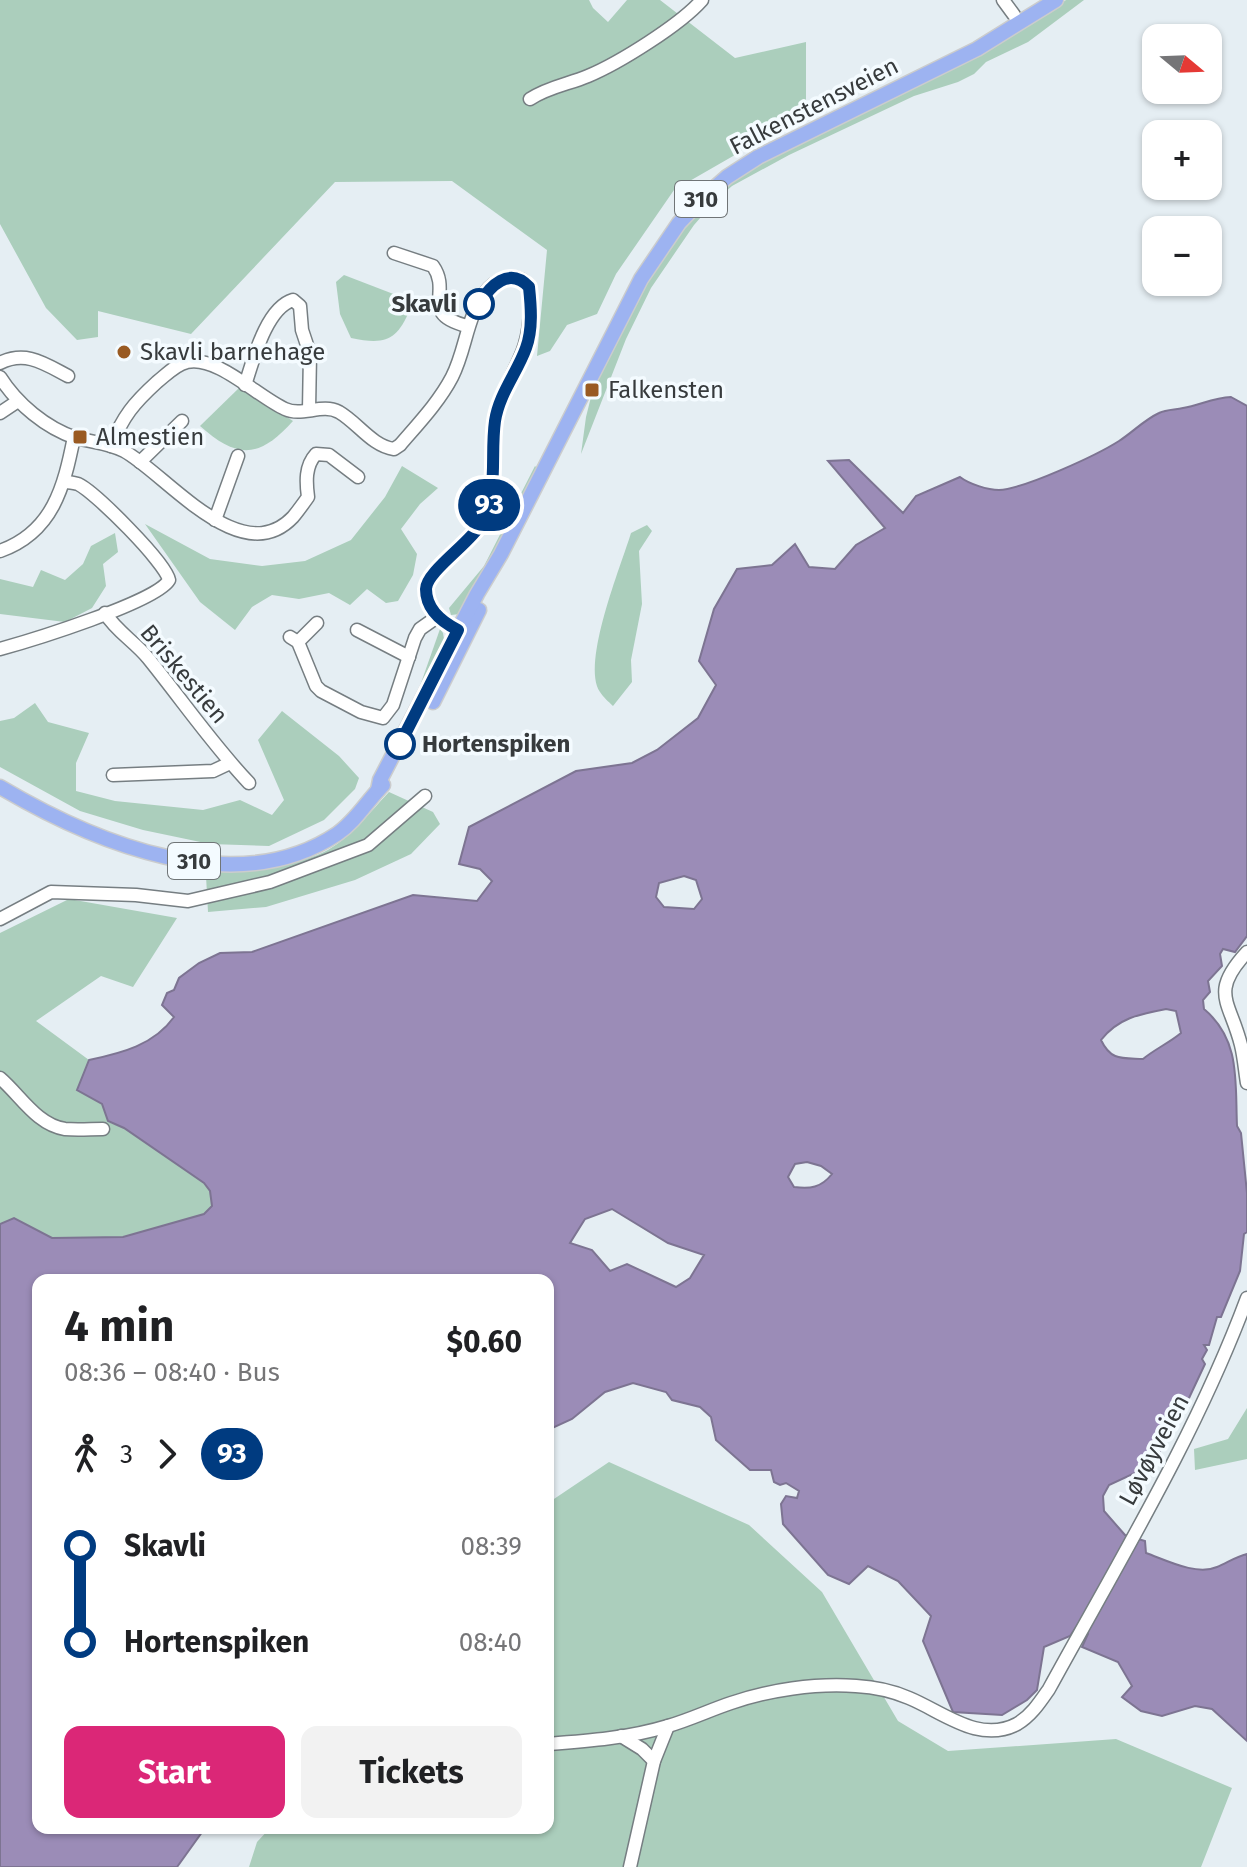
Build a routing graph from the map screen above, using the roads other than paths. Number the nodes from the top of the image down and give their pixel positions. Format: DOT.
graph roads {
  1 [pos="702,0"];
  2 [pos="1003,0"];
  3 [pos="1056,0"];
  4 [pos="1014,15"];
  5 [pos="530,99"];
  6 [pos="394,253"];
  7 [pos="467,326"];
  8 [pos="0,363"];
  9 [pos="68,376"];
  10 [pos="0,377"];
  11 [pos="245,385"];
  12 [pos="18,401"];
  13 [pos="309,410"];
  14 [pos="0,413"];
  15 [pos="182,421"];
  16 [pos="74,437"];
  17 [pos="111,446"];
  18 [pos="238,456"];
  19 [pos="140,462"];
  20 [pos="358,477"];
  21 [pos="65,482"];
  22 [pos="215,520"];
  23 [pos="0,551"];
  24 [pos="105,613"];
  25 [pos="437,617"];
  26 [pos="317,623"];
  27 [pos="357,630"];
  28 [pos="463,633"];
  29 [pos="0,649"];
  30 [pos="409,657"];
  31 [pos="230,763"];
  32 [pos="113,775"];
  33 [pos="249,783"];
  34 [pos="0,787"];
  35 [pos="425,796"];
  36 [pos="0,919"];
  37 [pos="1247,952"];
  38 [pos="1244,1046"];
  39 [pos="0,1078"];
  40 [pos="1247,1083"];
  41 [pos="103,1129"];
  42 [pos="1247,1298"];
  43 [pos="668,1726"];
  44 [pos="621,1736"];
  45 [pos="554,1744"];
  46 [pos="654,1761"];
  47 [pos="630,1867"];
  1 -- 5 [label="street"];
  2 -- 4 [label="street"];
  3 -- 28 [label="main road, Falkenstensveien / 310"];
  6 -- 7 [label="street"];
  7 -- 13 [label="street"];
  7 -- 25 [label="street"];
  8 -- 9 [label="street"];
  10 -- 12 [label="street"];
  11 -- 13 [label="street"];
  11 -- 13 [label="street"];
  11 -- 17 [label="street"];
  12 -- 14 [label="street"];
  12 -- 16 [label="street"];
  15 -- 19 [label="street"];
  16 -- 17 [label="street"];
  16 -- 21 [label="street"];
  17 -- 19 [label="street"];
  18 -- 22 [label="street"];
  19 -- 22 [label="street"];
  20 -- 22 [label="street"];
  21 -- 23 [label="street"];
  21 -- 24 [label="street"];
  24 -- 29 [label="street"];
  24 -- 31 [label="street, Briskestien"];
  25 -- 28 [label="street"];
  25 -- 30 [label="street"];
  26 -- 30 [label="street"];
  27 -- 30 [label="street"];
  28 -- 34 [label="main road, Falkenstensveien / 310"];
  31 -- 32 [label="street"];
  31 -- 33 [label="street, Briskestien"];
  35 -- 36 [label="street"];
  37 -- 38 [label="street"];
  38 -- 40 [label="street"];
  39 -- 41 [label="street"];
  42 -- 43 [label="street, Løvøyveien"];
  43 -- 44 [label="street, Løvøyveien"];
  43 -- 46 [label="street"];
  44 -- 45 [label="street, Løvøyveien"];
  44 -- 46 [label="street"];
  46 -- 47 [label="street"];
}
